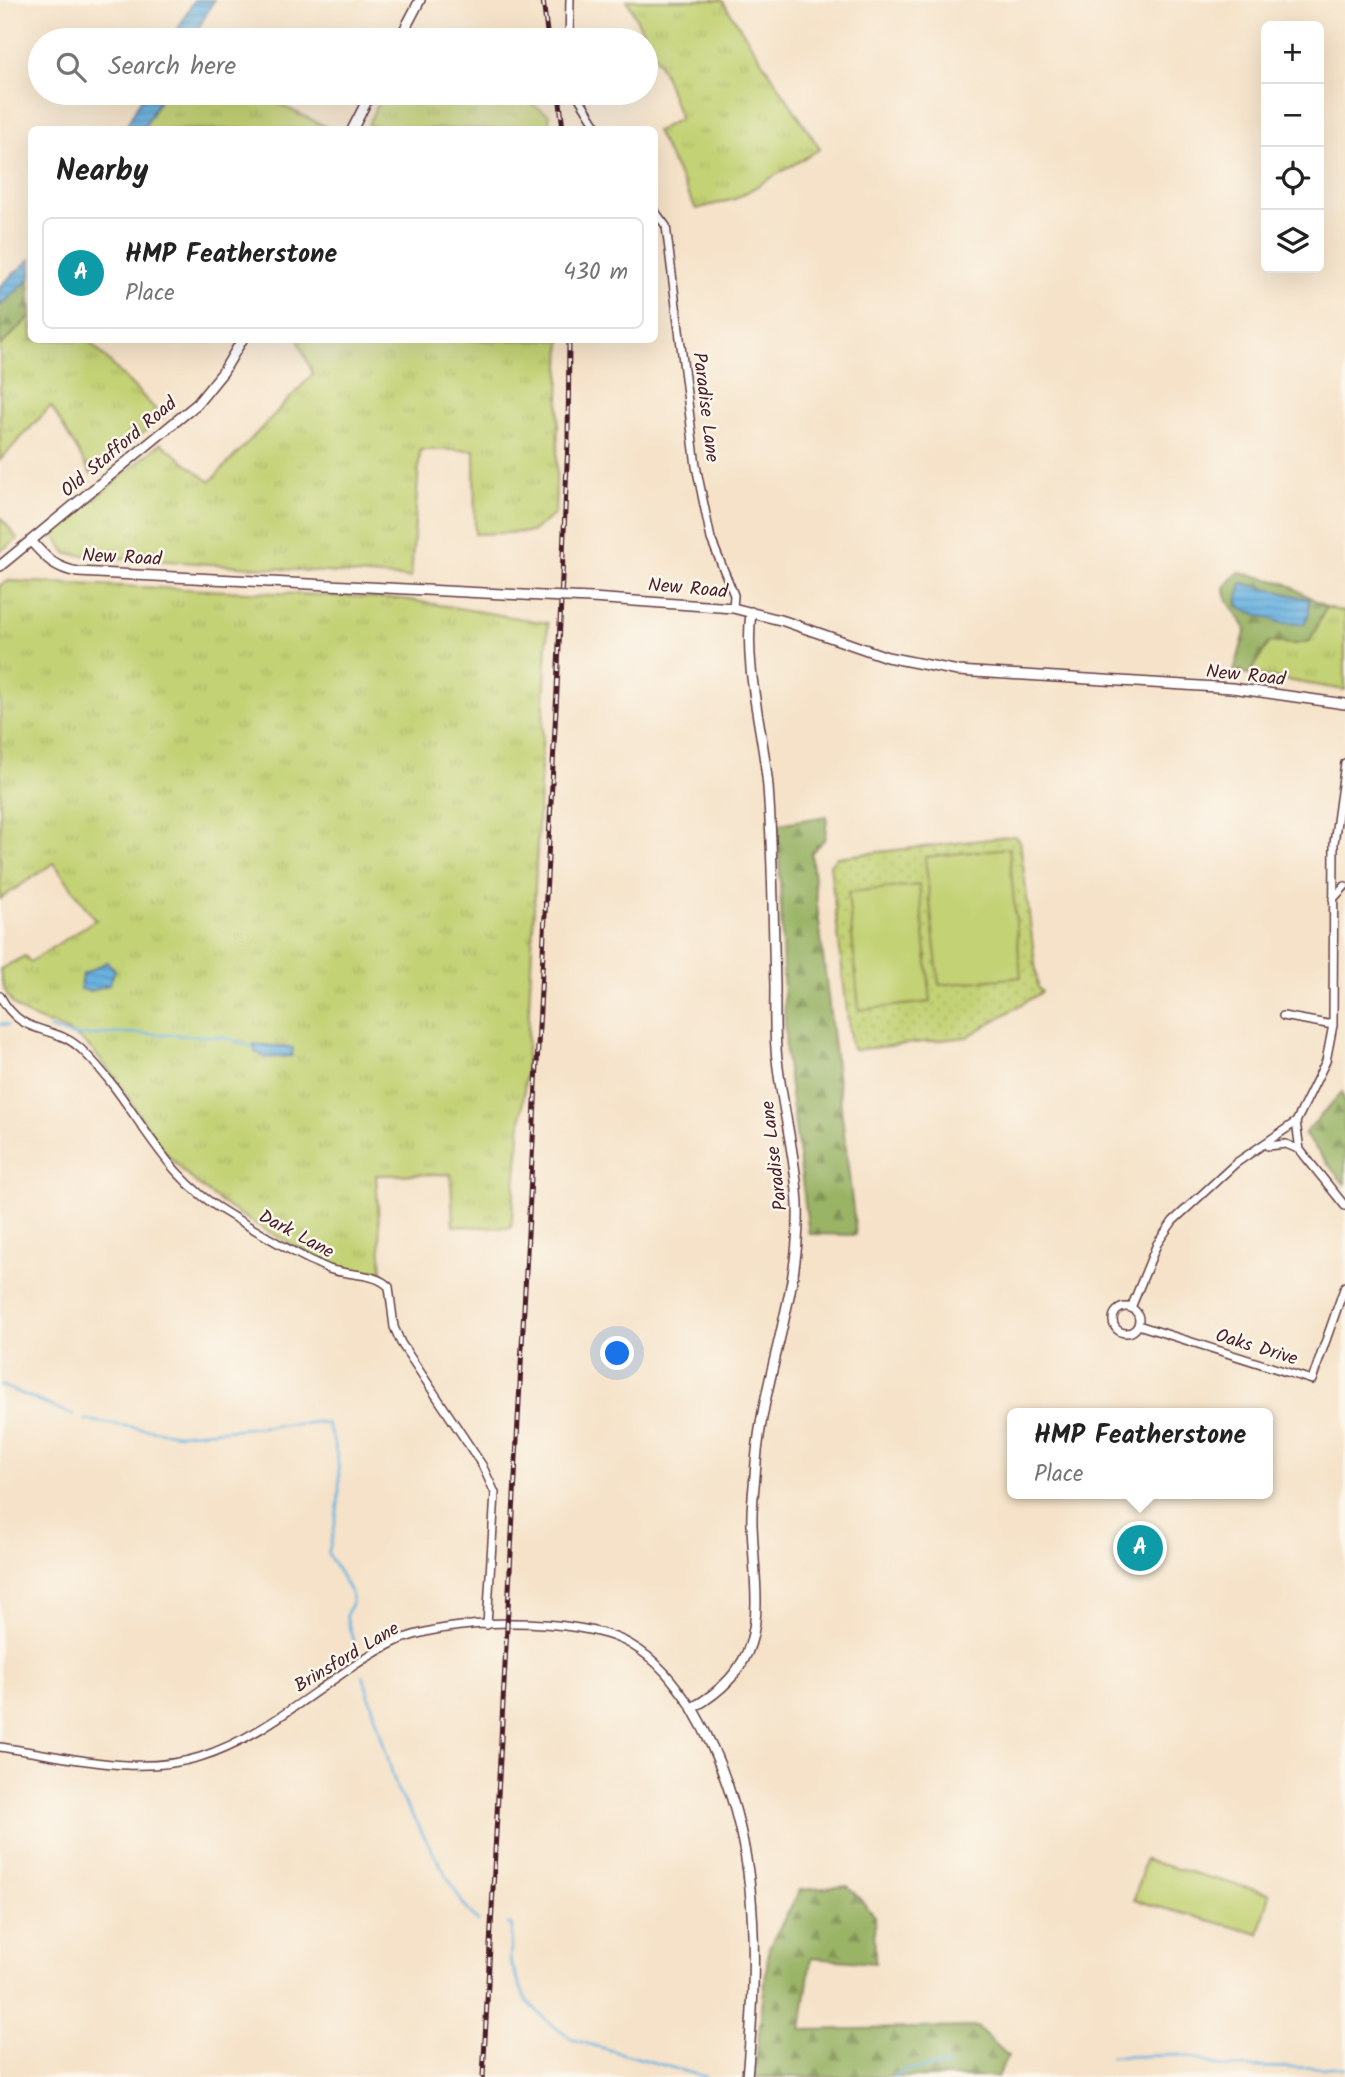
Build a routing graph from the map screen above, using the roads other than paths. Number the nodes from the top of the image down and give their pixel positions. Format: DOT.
graph roads {
  1 [pos="420,0"];
  2 [pos="570,0"];
  3 [pos="405,28"];
  4 [pos="569,28"];
  5 [pos="365,105"];
  6 [pos="583,105"];
  7 [pos="354,126"];
  8 [pos="597,126"];
  9 [pos="658,215"];
  10 [pos="240,343"];
  11 [pos="31,541"];
  12 [pos="0,566"];
  13 [pos="733,608"];
  14 [pos="751,612"];
  15 [pos="1345,704"];
  16 [pos="1345,763"];
  17 [pos="1345,886"];
  18 [pos="1333,899"];
  19 [pos="0,996"];
  20 [pos="1283,1016"];
  21 [pos="1333,1025"];
  22 [pos="1296,1122"];
  23 [pos="1264,1147"];
  24 [pos="1300,1150"];
  25 [pos="1345,1206"];
  26 [pos="1345,1286"];
  27 [pos="1131,1308"];
  28 [pos="1138,1325"];
  29 [pos="487,1625"];
  30 [pos="692,1708"];
  31 [pos="0,1747"];
  32 [pos="747,2077"];
  1 -- 3 [label="street"];
  2 -- 4 [label="street"];
  5 -- 7 [label="street"];
  6 -- 8 [label="street"];
  9 -- 13 [label="street, Paradise Lane"];
  10 -- 11 [label="street, Old Stafford Road"];
  11 -- 12 [label="street, Old Stafford Road"];
  11 -- 13 [label="street, New Road, bridge"];
  13 -- 14 [label="street, New Road"];
  14 -- 15 [label="street, New Road"];
  14 -- 30 [label="street, Paradise Lane"];
  16 -- 18 [label="street"];
  17 -- 18 [label="street"];
  18 -- 21 [label="street"];
  19 -- 29 [label="street, Dark Lane"];
  20 -- 21 [label="street"];
  21 -- 22 [label="street"];
  22 -- 23 [label="street"];
  22 -- 24 [label="street"];
  23 -- 24 [label="street"];
  23 -- 27 [label="street"];
  24 -- 25 [label="street"];
  26 -- 28 [label="street, Oaks Drive"];
  27 -- 28 [label="street"];
  27 -- 28 [label="street"];
  29 -- 30 [label="street, Brinsford Lane"];
  29 -- 31 [label="street, Brinsford Lane"];
  30 -- 32 [label="street"];
}
